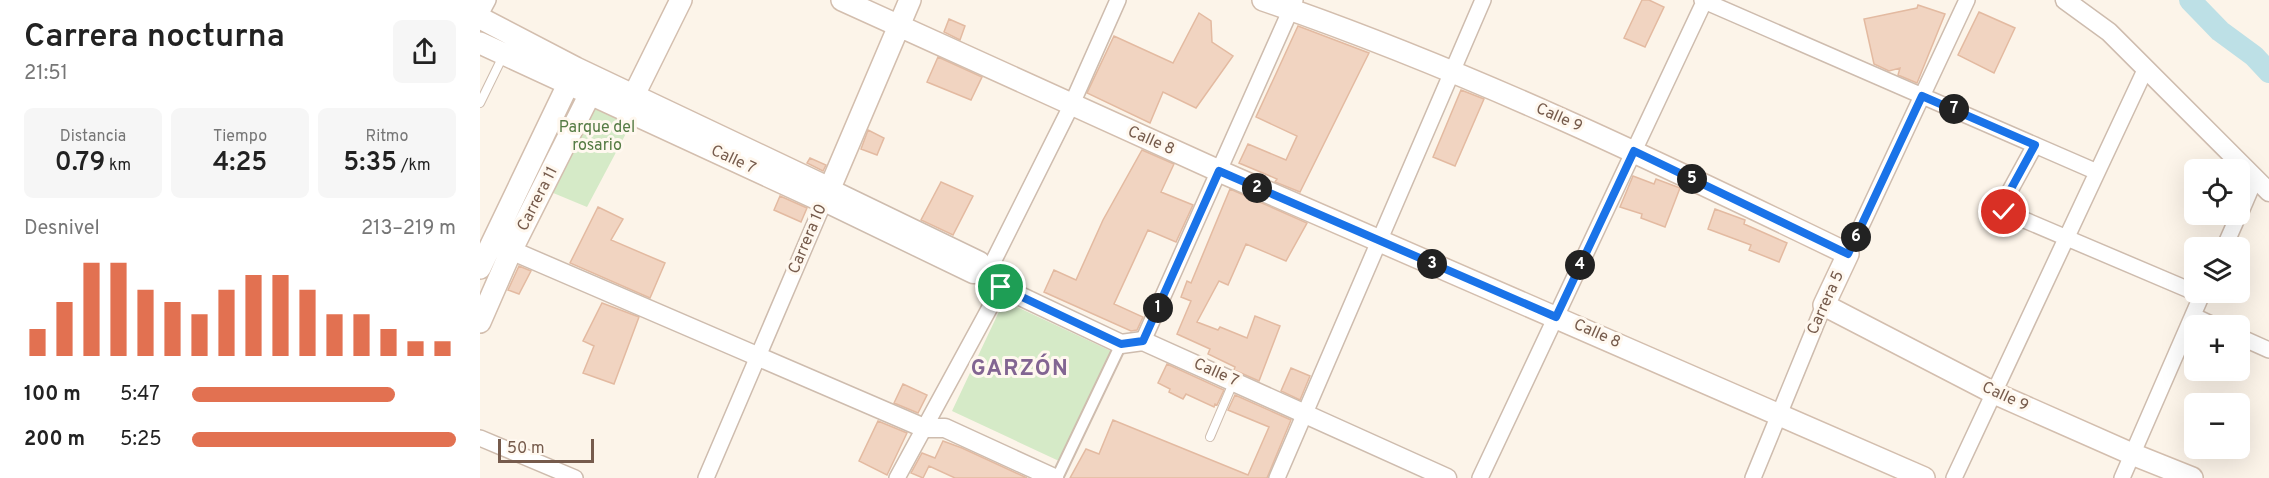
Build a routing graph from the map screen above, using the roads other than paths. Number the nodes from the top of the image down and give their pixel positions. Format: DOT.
graph roads {
  1 [pos="488,0"];
  2 [pos="681,0"];
  3 [pos="842,0"];
  4 [pos="910,0"];
  5 [pos="1118,0"];
  6 [pos="1263,0"];
  7 [pos="1483,0"];
  8 [pos="1704,0"];
  9 [pos="1967,0"];
  10 [pos="2065,0"];
  11 [pos="1293,5"];
  12 [pos="480,16"];
  13 [pos="900,26"];
  14 [pos="480,44"];
  15 [pos="504,55"];
  16 [pos="2146,68"];
  17 [pos="1452,71"];
  18 [pos="572,76"];
  19 [pos="594,86"];
  20 [pos="1922,96"];
  21 [pos="630,102"];
  22 [pos="480,104"];
  23 [pos="1071,106"];
  24 [pos="2035,145"];
  25 [pos="1634,151"];
  26 [pos="1219,171"];
  27 [pos="2097,172"];
  28 [pos="2256,179"];
  29 [pos="2250,191"];
  30 [pos="2269,192"];
  31 [pos="826,195"];
  32 [pos="2066,238"];
  33 [pos="486,239"];
  34 [pos="1379,242"];
  35 [pos="512,251"];
  36 [pos="1848,254"];
  37 [pos="480,268"];
  38 [pos="987,274"];
  39 [pos="1001,287"];
  40 [pos="2184,287"];
  41 [pos="1824,305"];
  42 [pos="1556,317"];
  43 [pos="480,321"];
  44 [pos="2184,338"];
  45 [pos="1143,341"];
  46 [pos="2250,341"];
  47 [pos="1121,344"];
  48 [pos="2269,350"];
  49 [pos="758,356"];
  50 [pos="1233,381"];
  51 [pos="1994,393"];
  52 [pos="1305,413"];
  53 [pos="1778,413"];
  54 [pos="924,428"];
  55 [pos="1210,437"];
  56 [pos="480,438"];
  57 [pos="2132,454"];
  58 [pos="575,478"];
  59 [pos="706,478"];
  60 [pos="897,478"];
  61 [pos="1056,478"];
  62 [pos="1277,478"];
  63 [pos="1447,478"];
  64 [pos="1480,478"];
  65 [pos="1753,478"];
  66 [pos="1924,478"];
  67 [pos="1954,478"];
  68 [pos="2122,478"];
  69 [pos="2192,478"];
  1 -- 12 [label="street"];
  2 -- 21 [label="main road"];
  3 -- 13 [label="main road, Calle 8"];
  4 -- 13 [label="main road, Carrera 10"];
  5 -- 23 [label="street"];
  6 -- 11 [label="main road, Calle 9"];
  7 -- 17 [label="street"];
  8 -- 20 [label="street"];
  8 -- 25 [label="street"];
  9 -- 20 [label="street, Carrera 5"];
  10 -- 16 [label="street"];
  11 -- 17 [label="main road, Calle 9"];
  11 -- 26 [label="street"];
  12 -- 18 [label="main road"];
  13 -- 23 [label="main road, Calle 8"];
  13 -- 31 [label="main road, Carrera 10"];
  14 -- 15 [label="main road, Calle 7"];
  15 -- 18 [label="main road, Calle 7"];
  15 -- 22 [label="lane"];
  16 -- 27 [label="street"];
  16 -- 28 [label="street"];
  17 -- 25 [label="main road, Calle 9"];
  17 -- 34 [label="street"];
  18 -- 19 [label="main road, Calle 7"];
  18 -- 33 [label="main road, Carrera 11"];
  19 -- 21 [label="main road, Calle 7"];
  19 -- 35 [label="main road, Carrera 11"];
  20 -- 24 [label="street"];
  20 -- 36 [label="street, Carrera 5"];
  21 -- 31 [label="main road, Calle 7"];
  23 -- 26 [label="main road, Calle 8"];
  23 -- 38 [label="street"];
  24 -- 27 [label="street"];
  24 -- 32 [label="street"];
  25 -- 36 [label="main road, Calle 9"];
  25 -- 42 [label="street"];
  26 -- 34 [label="main road, Calle 8"];
  26 -- 45 [label="street"];
  27 -- 32 [label="street"];
  28 -- 29 [label="street"];
  28 -- 30 [label="street"];
  31 -- 38 [label="street, Calle 7"];
  31 -- 49 [label="street, Carrera 10"];
  32 -- 40 [label="street"];
  32 -- 51 [label="street"];
  33 -- 35 [label="street"];
  33 -- 37 [label="main road, Carrera 11"];
  34 -- 42 [label="main road, Calle 8"];
  34 -- 52 [label="street"];
  35 -- 43 [label="main road, Carrera 11"];
  35 -- 49 [label="street"];
  36 -- 41 [label="main road, Carrera 5"];
  38 -- 39 [label="street, Calle 7"];
  39 -- 47 [label="street, Calle 7"];
  39 -- 54 [label="street"];
  41 -- 51 [label="main road, Calle 9"];
  41 -- 53 [label="street, Carrera 5"];
  42 -- 53 [label="main road, Calle 8"];
  42 -- 64 [label="street"];
  44 -- 57 [label="street"];
  45 -- 47 [label="street"];
  45 -- 50 [label="street, Calle 7"];
  46 -- 48 [label="street"];
  47 -- 61 [label="street"];
  49 -- 54 [label="street"];
  49 -- 59 [label="street, Carrera 10"];
  50 -- 52 [label="street, Calle 7"];
  50 -- 55 [label="lane"];
  51 -- 57 [label="main road, Calle 9"];
  51 -- 67 [label="street"];
  52 -- 62 [label="street"];
  52 -- 63 [label="street, Calle 7"];
  53 -- 65 [label="street, Carrera 5"];
  53 -- 66 [label="main road, Calle 8"];
  54 -- 60 [label="street"];
  54 -- 61 [label="street"];
  56 -- 58 [label="street"];
  57 -- 68 [label="street"];
  57 -- 69 [label="main road, Calle 9"];
}
